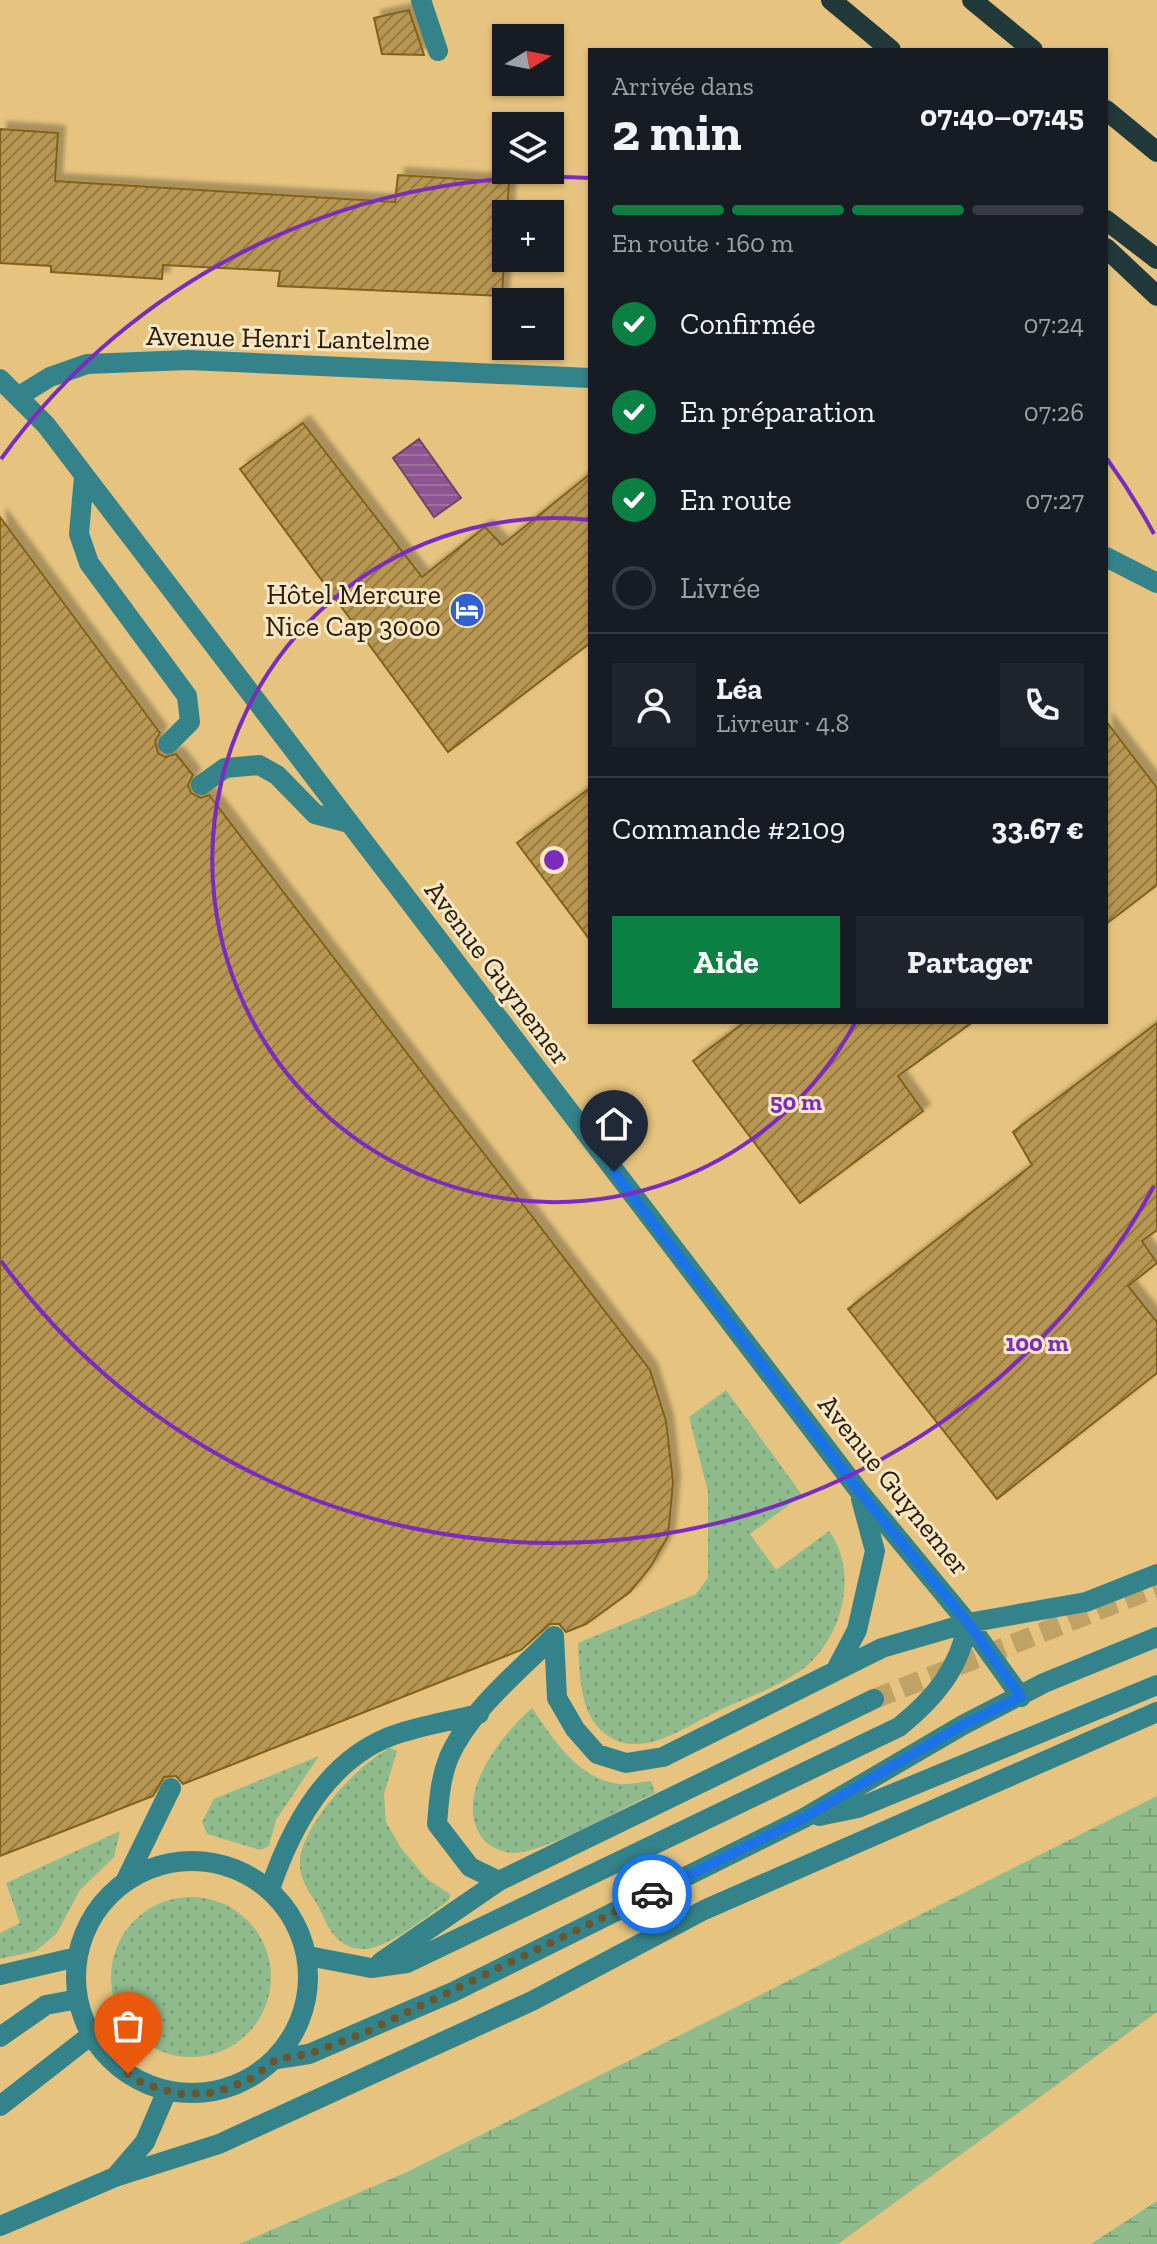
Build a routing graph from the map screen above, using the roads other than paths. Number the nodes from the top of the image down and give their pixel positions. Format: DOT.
graph roads {
  1 [pos="421,0"];
  2 [pos="831,0"];
  3 [pos="972,0"];
  4 [pos="889,48"];
  5 [pos="1031,48"];
  6 [pos="438,51"];
  7 [pos="1108,112"];
  8 [pos="1157,152"];
  9 [pos="1108,222"];
  10 [pos="1108,250"];
  11 [pos="1157,259"];
  12 [pos="1157,296"];
  13 [pos="588,378"];
  14 [pos="0,379"];
  15 [pos="19,396"];
  16 [pos="84,476"];
  17 [pos="1108,558"];
  18 [pos="1157,583"];
  19 [pos="168,744"];
  20 [pos="201,785"];
  21 [pos="349,823"];
  22 [pos="859,1491"];
  23 [pos="1157,1574"];
  24 [pos="968,1623"];
  25 [pos="1157,1637"];
  26 [pos="837,1668"];
  27 [pos="1157,1685"];
  28 [pos="1021,1697"];
  29 [pos="874,1699"];
  30 [pos="1157,1712"];
  31 [pos="479,1714"];
  32 [pos="171,1788"];
  33 [pos="804,1818"];
  34 [pos="126,1880"];
  35 [pos="499,1881"];
  36 [pos="270,1889"];
  37 [pos="308,1956"];
  38 [pos="77,1957"];
  39 [pos="371,1968"];
  40 [pos="0,1975"];
  41 [pos="78,1999"];
  42 [pos="91,2035"];
  43 [pos="0,2037"];
  44 [pos="277,2059"];
  45 [pos="167,2091"];
  46 [pos="0,2106"];
  47 [pos="115,2177"];
  48 [pos="0,2226"];
  1 -- 6 [label="street"];
  2 -- 4 [label="main road"];
  3 -- 5 [label="main road"];
  7 -- 8 [label="main road"];
  9 -- 11 [label="main road"];
  10 -- 12 [label="main road"];
  13 -- 15 [label="street, Avenue Henri Lantelme"];
  14 -- 15 [label="street"];
  15 -- 16 [label="street, Avenue Guynemer"];
  16 -- 19 [label="street"];
  16 -- 21 [label="street, Avenue Guynemer"];
  17 -- 18 [label="street"];
  20 -- 21 [label="street"];
  21 -- 22 [label="street, Avenue Guynemer"];
  22 -- 24 [label="street, Avenue Guynemer"];
  22 -- 26 [label="street"];
  23 -- 24 [label="street"];
  24 -- 26 [label="street"];
  24 -- 28 [label="street, Avenue Guynemer"];
  24 -- 39 [label="street"];
  25 -- 28 [label="street"];
  26 -- 31 [label="street"];
  27 -- 33 [label="street"];
  28 -- 33 [label="street"];
  29 -- 35 [label="street"];
  30 -- 47 [label="street"];
  31 -- 35 [label="street"];
  31 -- 36 [label="street"];
  32 -- 34 [label="street"];
  33 -- 44 [label="street"];
  34 -- 36 [label="street"];
  34 -- 38 [label="street"];
  35 -- 39 [label="street"];
  36 -- 37 [label="street"];
  37 -- 39 [label="street"];
  37 -- 44 [label="street"];
  38 -- 40 [label="street"];
  38 -- 41 [label="street"];
  41 -- 42 [label="street"];
  41 -- 43 [label="street"];
  42 -- 45 [label="street"];
  42 -- 46 [label="street"];
  44 -- 45 [label="street"];
  45 -- 47 [label="street"];
  47 -- 48 [label="street"];
}
